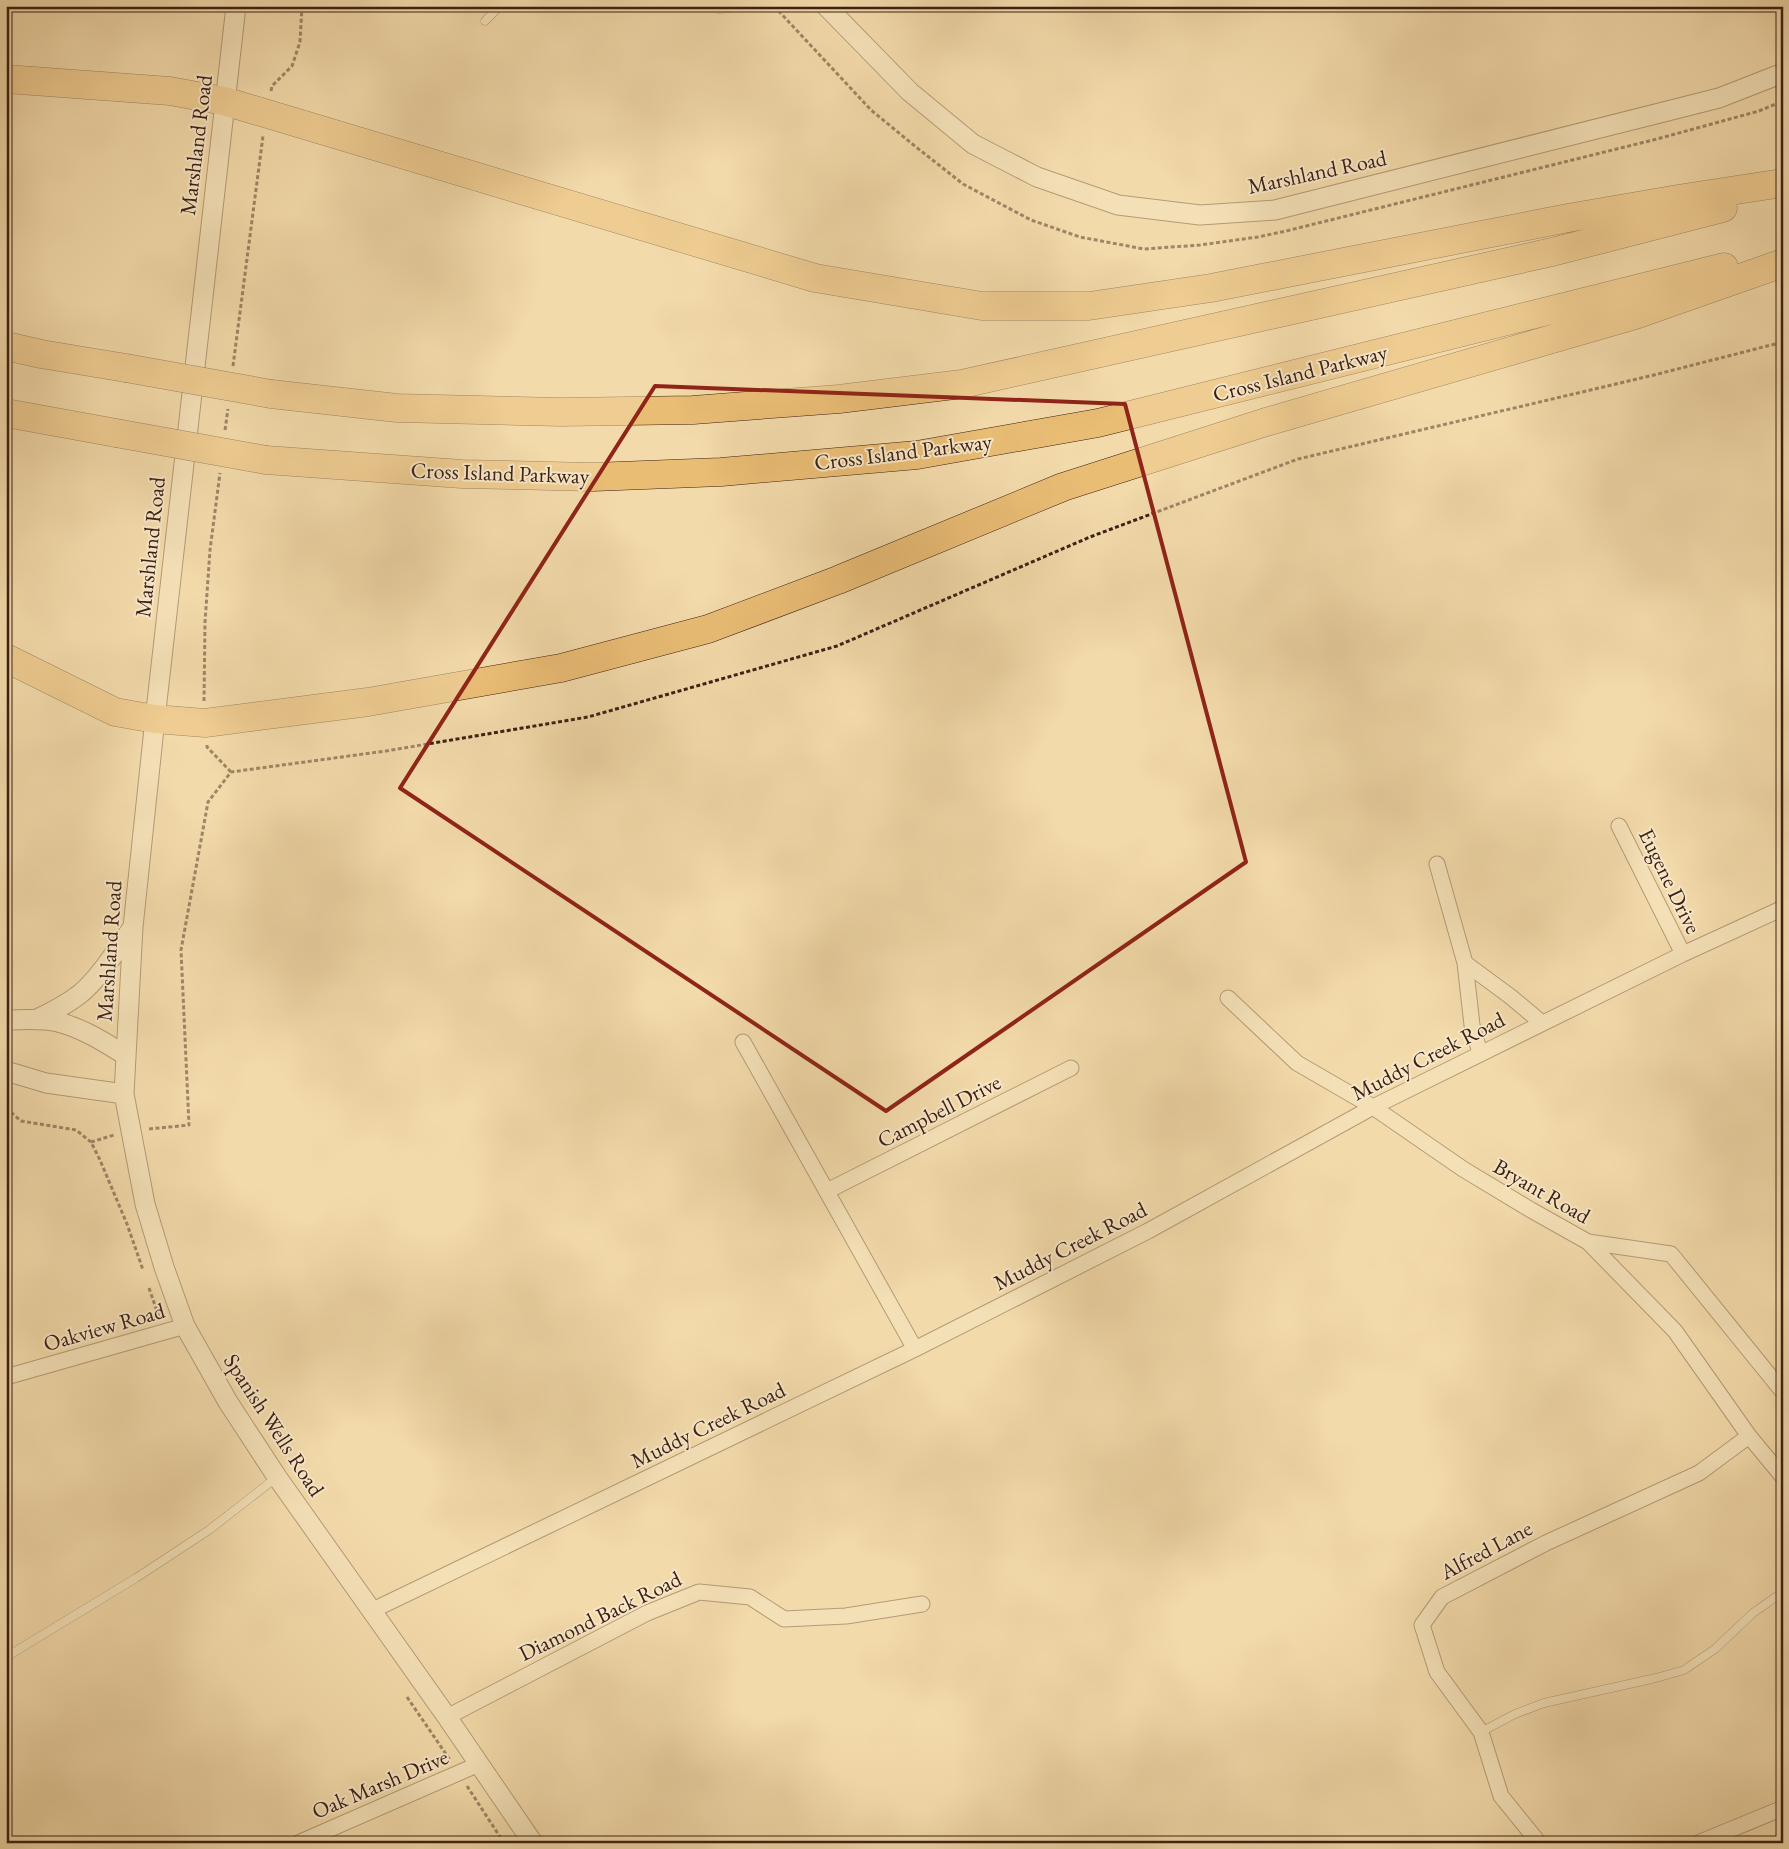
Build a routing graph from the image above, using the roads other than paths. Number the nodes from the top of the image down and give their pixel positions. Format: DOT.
graph roads {
  1 [pos="236,6"];
  2 [pos="500,6"];
  3 [pos="716,6"];
  4 [pos="732,6"];
  5 [pos="826,6"];
  6 [pos="485,22"];
  7 [pos="1783,73"];
  8 [pos="6,79"];
  9 [pos="224,101"];
  10 [pos="1783,183"];
  11 [pos="1783,192"];
  12 [pos="1783,252"];
  13 [pos="1783,263"];
  14 [pos="6,346"];
  15 [pos="6,413"];
  16 [pos="6,658"];
  17 [pos="155,719"];
  18 [pos="1619,826"];
  19 [pos="1437,864"];
  20 [pos="1783,908"];
  21 [pos="133,927"];
  22 [pos="1683,954"];
  23 [pos="1465,964"];
  24 [pos="1228,998"];
  25 [pos="37,1019"];
  26 [pos="6,1020"];
  27 [pos="1542,1023"];
  28 [pos="743,1042"];
  29 [pos="1480,1052"];
  30 [pos="125,1055"];
  31 [pos="1071,1068"];
  32 [pos="6,1071"];
  33 [pos="124,1094"];
  34 [pos="1373,1107"];
  35 [pos="826,1191"];
  36 [pos="1588,1242"];
  37 [pos="185,1326"];
  38 [pos="915,1349"];
  39 [pos="6,1377"];
  40 [pos="1783,1392"];
  41 [pos="1749,1436"];
  42 [pos="277,1477"];
  43 [pos="1783,1477"];
  44 [pos="1783,1592"];
  45 [pos="922,1604"];
  46 [pos="371,1611"];
  47 [pos="6,1658"];
  48 [pos="447,1717"];
  49 [pos="1481,1732"];
  50 [pos="479,1764"];
  51 [pos="1783,1808"];
  52 [pos="298,1843"];
  53 [pos="533,1843"];
  54 [pos="1539,1843"];
  55 [pos="1698,1843"];
  1 -- 9 [label="street, Marshland Road"];
  2 -- 6 [label="lane"];
  3 -- 4 [label="lane"];
  5 -- 7 [label="street, Marshland Road"];
  8 -- 9 [label="highway"];
  9 -- 10 [label="highway"];
  9 -- 17 [label="street, Marshland Road"];
  11 -- 14 [label="highway, bridge"];
  12 -- 15 [label="highway, Cross Island Parkway, bridge"];
  13 -- 17 [label="highway"];
  16 -- 17 [label="highway"];
  17 -- 21 [label="street, Marshland Road"];
  18 -- 22 [label="street, Eugene Drive"];
  19 -- 23 [label="street"];
  20 -- 22 [label="street, Muddy Creek Road"];
  21 -- 25 [label="street"];
  21 -- 30 [label="street, Marshland Road"];
  22 -- 27 [label="street, Muddy Creek Road"];
  23 -- 27 [label="street"];
  23 -- 29 [label="street"];
  24 -- 34 [label="street, Bryant Road"];
  25 -- 26 [label="street"];
  25 -- 30 [label="street"];
  27 -- 29 [label="street, Muddy Creek Road"];
  28 -- 35 [label="street"];
  29 -- 34 [label="street, Muddy Creek Road"];
  30 -- 33 [label="street, Marshland Road"];
  31 -- 35 [label="street, Campbell Drive"];
  32 -- 33 [label="street"];
  33 -- 37 [label="street, Spanish Wells Road"];
  34 -- 36 [label="street, Bryant Road"];
  34 -- 38 [label="street, Muddy Creek Road"];
  35 -- 38 [label="street"];
  36 -- 40 [label="street"];
  36 -- 41 [label="street, Bryant Road"];
  37 -- 39 [label="street, Oakview Road"];
  37 -- 42 [label="street, Spanish Wells Road"];
  38 -- 46 [label="street, Muddy Creek Road"];
  41 -- 43 [label="street, Bryant Road"];
  41 -- 49 [label="street, Alfred Lane"];
  42 -- 46 [label="street, Spanish Wells Road"];
  42 -- 47 [label="lane"];
  44 -- 49 [label="lane"];
  45 -- 48 [label="street, Diamond Back Road"];
  46 -- 48 [label="street, Spanish Wells Road"];
  48 -- 50 [label="street, Spanish Wells Road"];
  49 -- 54 [label="street, Alfred Lane"];
  50 -- 52 [label="street, Oak Marsh Drive"];
  50 -- 53 [label="street, Spanish Wells Road"];
  51 -- 55 [label="street"];
}
